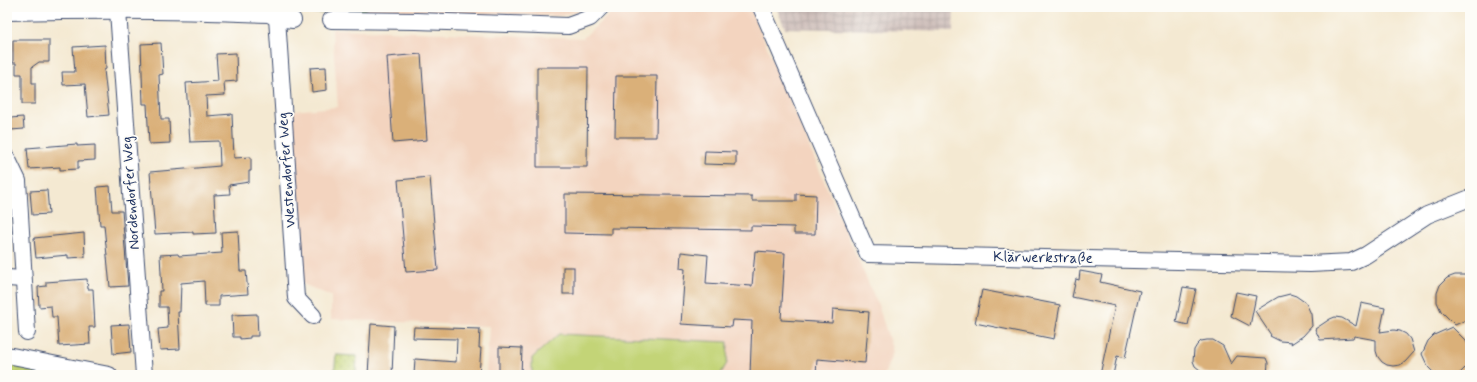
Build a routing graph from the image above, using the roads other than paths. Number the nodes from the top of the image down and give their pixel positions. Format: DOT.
graph roads {
  1 [pos="601,7"];
  2 [pos="761,7"];
  3 [pos="72,8"];
  4 [pos="200,9"];
  5 [pos="118,10"];
  6 [pos="7,12"];
  7 [pos="331,20"];
  8 [pos="7,158"];
  9 [pos="1470,198"];
  10 [pos="7,278"];
  11 [pos="23,279"];
  12 [pos="313,316"];
  13 [pos="27,332"];
  14 [pos="7,355"];
  15 [pos="109,375"];
  16 [pos="144,375"];
  1 -- 7 [label="street"];
  2 -- 9 [label="street, Klärwerkstraße"];
  3 -- 5 [label="street"];
  3 -- 6 [label="street"];
  4 -- 5 [label="street"];
  4 -- 12 [label="street, Westendorfer Weg"];
  5 -- 16 [label="street, Nordendorfer Weg"];
  8 -- 11 [label="street"];
  10 -- 11 [label="street"];
  11 -- 13 [label="street"];
  14 -- 15 [label="street"];
}
